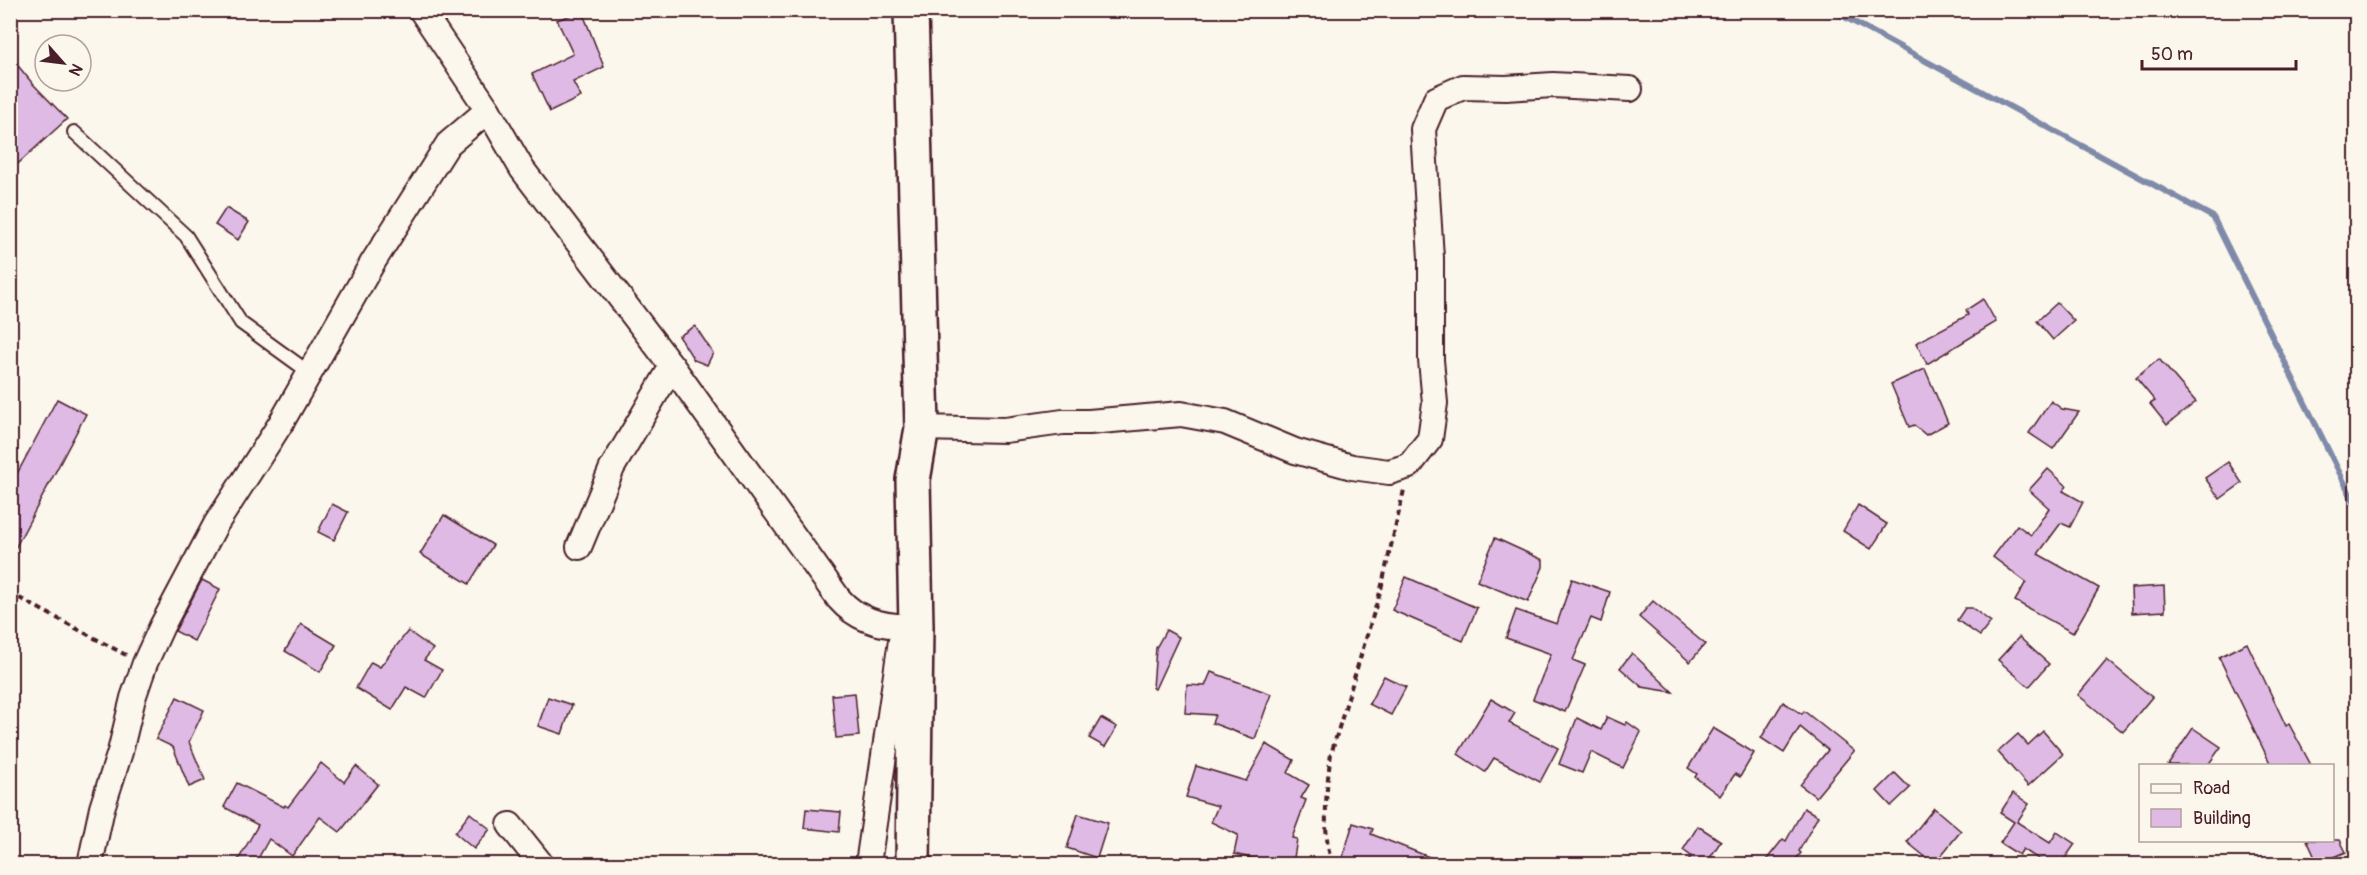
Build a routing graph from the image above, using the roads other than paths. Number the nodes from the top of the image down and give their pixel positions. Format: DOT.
graph roads {
  1 [pos="421,10"];
  2 [pos="911,10"];
  3 [pos="1630,89"];
  4 [pos="488,110"];
  5 [pos="74,132"];
  6 [pos="672,366"];
  7 [pos="310,373"];
  8 [pos="922,428"];
  9 [pos="579,547"];
  10 [pos="910,627"];
  11 [pos="510,825"];
  12 [pos="90,864"];
  13 [pos="541,864"];
  14 [pos="868,864"];
  15 [pos="913,864"];
  1 -- 4 [label="street"];
  2 -- 8 [label="highway"];
  3 -- 8 [label="street"];
  4 -- 6 [label="street"];
  4 -- 7 [label="street"];
  5 -- 7 [label="lane"];
  6 -- 9 [label="street"];
  6 -- 10 [label="street"];
  7 -- 12 [label="street"];
  8 -- 10 [label="highway"];
  10 -- 14 [label="street"];
  10 -- 15 [label="highway"];
  11 -- 13 [label="street"];
}
